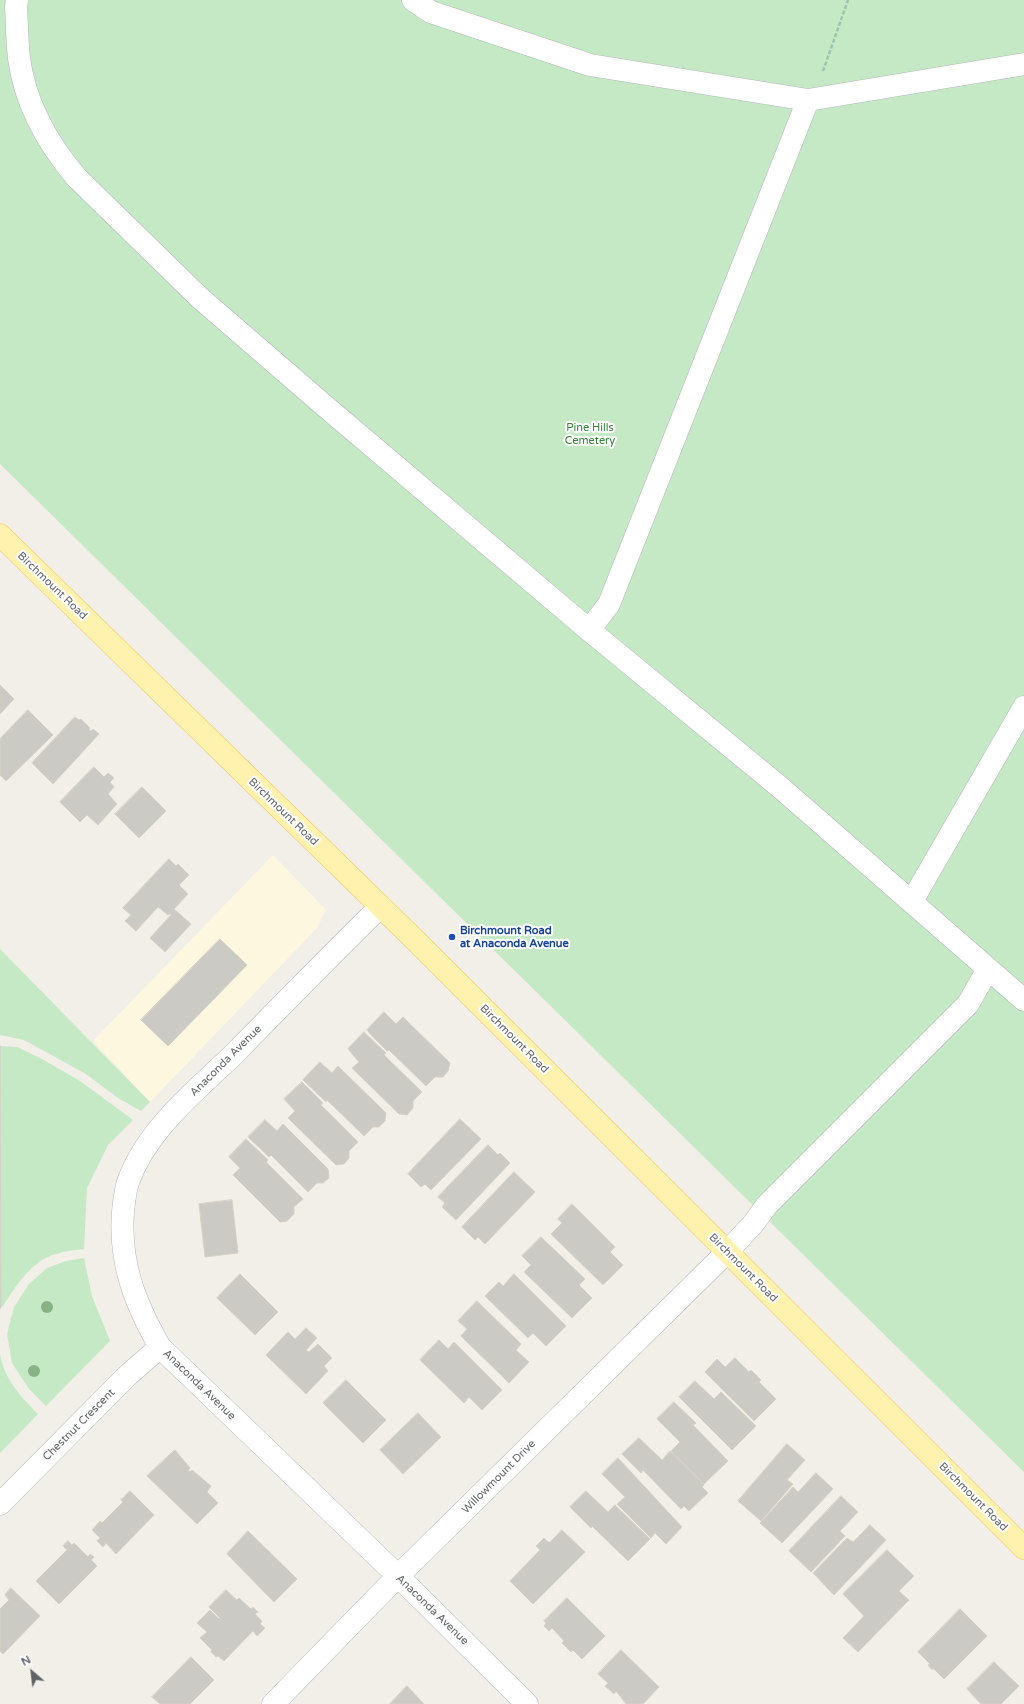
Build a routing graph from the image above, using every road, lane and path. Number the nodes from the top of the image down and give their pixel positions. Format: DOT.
graph roads {
  1 [pos="17,0"];
  2 [pos="413,0"];
  3 [pos="848,0"];
  4 [pos="1024,64"];
  5 [pos="808,100"];
  6 [pos="0,535"];
  7 [pos="589,630"];
  8 [pos="1024,707"];
  9 [pos="912,901"];
  10 [pos="380,907"];
  11 [pos="988,968"];
  12 [pos="1024,1000"];
  13 [pos="727,1252"];
  14 [pos="160,1347"];
  15 [pos="0,1504"];
  16 [pos="1024,1548"];
  17 [pos="398,1576"];
  18 [pos="272,1704"];
  19 [pos="528,1704"];
  1 -- 7 [label="street"];
  2 -- 5 [label="street"];
  3 -- 5 [label="path"];
  4 -- 5 [label="street"];
  5 -- 7 [label="street"];
  6 -- 10 [label="main road, Birchmount Road"];
  7 -- 9 [label="street"];
  8 -- 9 [label="street"];
  9 -- 11 [label="street"];
  10 -- 13 [label="main road, Birchmount Road"];
  10 -- 14 [label="street, Anaconda Avenue"];
  11 -- 12 [label="street"];
  11 -- 13 [label="street, Willowmount Drive"];
  13 -- 16 [label="main road, Birchmount Road"];
  13 -- 17 [label="street, Willowmount Drive"];
  14 -- 15 [label="street, Chestnut Crescent"];
  14 -- 17 [label="street, Anaconda Avenue"];
  17 -- 18 [label="street, Willowmount Drive"];
  17 -- 19 [label="street, Anaconda Avenue"];
}
